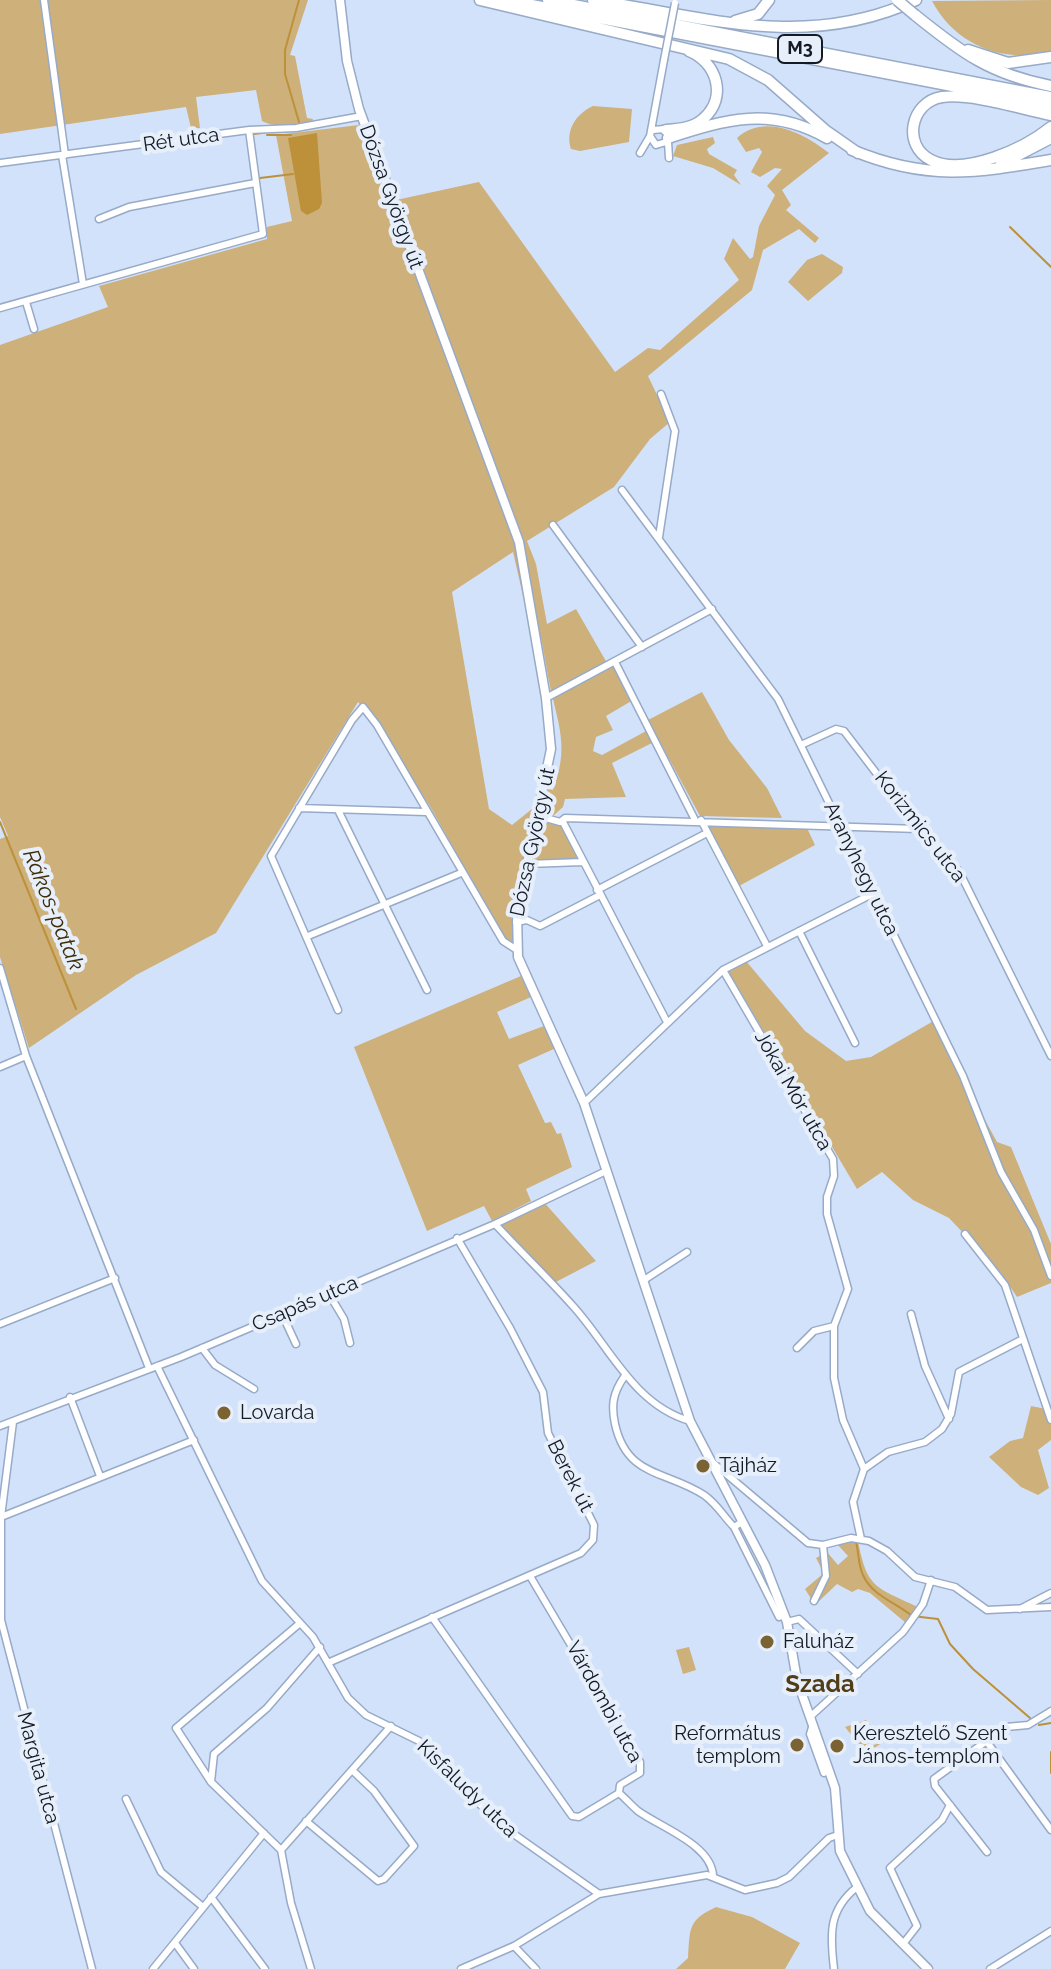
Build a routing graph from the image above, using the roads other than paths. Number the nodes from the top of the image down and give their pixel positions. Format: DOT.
graph roads {
  1 [pos="44,0"];
  2 [pos="340,0"];
  3 [pos="480,0"];
  4 [pos="506,0"];
  5 [pos="548,0"];
  6 [pos="593,0"];
  7 [pos="769,0"];
  8 [pos="897,0"];
  9 [pos="916,0"];
  10 [pos="675,1"];
  11 [pos="919,18"];
  12 [pos="720,22"];
  13 [pos="653,40"];
  14 [pos="1051,57"];
  15 [pos="1051,86"];
  16 [pos="658,97"];
  17 [pos="1051,97"];
  18 [pos="1051,105"];
  19 [pos="1051,115"];
  20 [pos="362,116"];
  21 [pos="249,130"];
  22 [pos="651,133"];
  23 [pos="1048,133"];
  24 [pos="667,134"];
  25 [pos="657,145"];
  26 [pos="858,153"];
  27 [pos="64,155"];
  28 [pos="1051,160"];
  29 [pos="0,163"];
  30 [pos="964,173"];
  31 [pos="255,183"];
  32 [pos="99,219"];
  33 [pos="83,284"];
  34 [pos="26,302"];
  35 [pos="0,308"];
  36 [pos="34,329"];
  37 [pos="661,394"];
  38 [pos="622,490"];
  39 [pos="553,525"];
  40 [pos="659,537"];
  41 [pos="712,609"];
  42 [pos="642,647"];
  43 [pos="615,662"];
  44 [pos="546,698"];
  45 [pos="801,745"];
  46 [pos="299,808"];
  47 [pos="338,810"];
  48 [pos="426,812"];
  49 [pos="539,816"];
  50 [pos="698,820"];
  51 [pos="563,822"];
  52 [pos="841,826"];
  53 [pos="919,829"];
  54 [pos="705,834"];
  55 [pos="583,862"];
  56 [pos="527,864"];
  57 [pos="461,873"];
  58 [pos="598,892"];
  59 [pos="872,894"];
  60 [pos="385,905"];
  61 [pos="516,922"];
  62 [pos="799,931"];
  63 [pos="308,936"];
  64 [pos="767,946"];
  65 [pos="517,950"];
  66 [pos="0,968"];
  67 [pos="723,970"];
  68 [pos="427,990"];
  69 [pos="338,1010"];
  70 [pos="667,1022"];
  71 [pos="855,1043"];
  72 [pos="26,1054"];
  73 [pos="1051,1056"];
  74 [pos="0,1067"];
  75 [pos="584,1103"];
  76 [pos="606,1171"];
  77 [pos="495,1224"];
  78 [pos="965,1234"];
  79 [pos="457,1238"];
  80 [pos="687,1252"];
  81 [pos="382,1270"];
  82 [pos="1051,1276"];
  83 [pos="115,1278"];
  84 [pos="644,1280"];
  85 [pos="387,1281"];
  86 [pos="329,1294"];
  87 [pos="282,1314"];
  88 [pos="911,1314"];
  89 [pos="0,1324"];
  90 [pos="834,1326"];
  91 [pos="1021,1340"];
  92 [pos="350,1343"];
  93 [pos="296,1344"];
  94 [pos="202,1348"];
  95 [pos="797,1348"];
  96 [pos="166,1363"];
  97 [pos="157,1366"];
  98 [pos="149,1368"];
  99 [pos="161,1373"];
  100 [pos="624,1377"];
  101 [pos="254,1389"];
  102 [pos="70,1397"];
  103 [pos="950,1419"];
  104 [pos="1051,1420"];
  105 [pos="690,1421"];
  106 [pos="13,1422"];
  107 [pos="0,1426"];
  108 [pos="194,1440"];
  109 [pos="709,1460"];
  110 [pos="864,1469"];
  111 [pos="100,1476"];
  112 [pos="1,1517"];
  113 [pos="738,1524"];
  114 [pos="861,1539"];
  115 [pos="823,1545"];
  116 [pos="530,1576"];
  117 [pos="931,1580"];
  118 [pos="1051,1593"];
  119 [pos="814,1601"];
  120 [pos="1051,1607"];
  121 [pos="1020,1609"];
  122 [pos="432,1617"];
  123 [pos="786,1618"];
  124 [pos="299,1624"];
  125 [pos="320,1647"];
  126 [pos="330,1662"];
  127 [pos="858,1674"];
  128 [pos="1051,1711"];
  129 [pos="813,1720"];
  130 [pos="391,1726"];
  131 [pos="987,1742"];
  132 [pos="352,1770"];
  133 [pos="824,1773"];
  134 [pos="211,1782"];
  135 [pos="619,1793"];
  136 [pos="126,1799"];
  137 [pos="950,1805"];
  138 [pos="306,1821"];
  139 [pos="1051,1830"];
  140 [pos="264,1833"];
  141 [pos="838,1835"];
  142 [pos="281,1850"];
  143 [pos="987,1852"];
  144 [pos="713,1876"];
  145 [pos="857,1887"];
  146 [pos="599,1894"];
  147 [pos="211,1897"];
  148 [pos="203,1907"];
  149 [pos="1051,1931"];
  150 [pos="175,1943"];
  151 [pos="903,1944"];
  152 [pos="514,1946"];
  153 [pos="92,1969"];
  154 [pos="153,1969"];
  155 [pos="194,1969"];
  156 [pos="265,1969"];
  157 [pos="311,1969"];
  158 [pos="461,1969"];
  159 [pos="536,1969"];
  160 [pos="834,1969"];
  161 [pos="928,1969"];
  162 [pos="990,1969"];
  1 -- 27 [label="street"];
  2 -- 20 [label="main road, Dózsa György út"];
  3 -- 13 [label="highway"];
  4 -- 18 [label="highway, M3"];
  5 -- 17 [label="highway, M3"];
  6 -- 12 [label="highway"];
  7 -- 12 [label="highway"];
  8 -- 11 [label="highway, bridge"];
  9 -- 12 [label="highway"];
  10 -- 16 [label="street, bridge"];
  11 -- 14 [label="highway"];
  11 -- 15 [label="highway"];
  13 -- 24 [label="highway"];
  13 -- 26 [label="highway"];
  16 -- 22 [label="street"];
  16 -- 24 [label="street"];
  19 -- 23 [label="highway"];
  20 -- 21 [label="street, Rét utca"];
  20 -- 44 [label="main road, Dózsa György út"];
  21 -- 27 [label="street, Rét utca"];
  21 -- 31 [label="street"];
  22 -- 24 [label="street"];
  22 -- 25 [label="street"];
  22 -- 25 [label="street"];
  23 -- 30 [label="highway"];
  24 -- 25 [label="street"];
  24 -- 25 [label="street"];
  24 -- 26 [label="highway"];
  26 -- 30 [label="highway"];
  27 -- 29 [label="street, Rét utca"];
  27 -- 33 [label="street"];
  28 -- 30 [label="highway"];
  31 -- 32 [label="street"];
  31 -- 33 [label="street"];
  33 -- 34 [label="street"];
  34 -- 35 [label="street"];
  34 -- 36 [label="street"];
  37 -- 40 [label="street"];
  38 -- 40 [label="street, Aranyhegy utca"];
  39 -- 42 [label="street"];
  40 -- 41 [label="street, Aranyhegy utca"];
  41 -- 42 [label="street"];
  41 -- 45 [label="street, Aranyhegy utca"];
  42 -- 43 [label="street"];
  43 -- 44 [label="street"];
  43 -- 50 [label="street"];
  44 -- 49 [label="main road, Dózsa György út"];
  45 -- 52 [label="street, Aranyhegy utca"];
  45 -- 53 [label="street, Korizmics utca"];
  46 -- 47 [label="street"];
  46 -- 48 [label="street"];
  46 -- 63 [label="street"];
  47 -- 48 [label="street"];
  47 -- 60 [label="street"];
  48 -- 57 [label="street"];
  49 -- 51 [label="street"];
  49 -- 56 [label="main road, Dózsa György út"];
  50 -- 51 [label="street"];
  50 -- 52 [label="street"];
  50 -- 54 [label="street"];
  51 -- 55 [label="street"];
  52 -- 53 [label="street"];
  52 -- 59 [label="street, Aranyhegy utca"];
  53 -- 73 [label="street, Korizmics utca"];
  54 -- 58 [label="street"];
  54 -- 64 [label="street"];
  55 -- 56 [label="street"];
  55 -- 58 [label="street"];
  56 -- 61 [label="main road, Dózsa György út"];
  57 -- 60 [label="street"];
  57 -- 65 [label="street"];
  58 -- 61 [label="street"];
  58 -- 70 [label="street"];
  59 -- 62 [label="street"];
  59 -- 82 [label="street, Aranyhegy utca"];
  60 -- 63 [label="street"];
  60 -- 68 [label="street"];
  61 -- 65 [label="main road, Dózsa György út"];
  62 -- 64 [label="street"];
  62 -- 71 [label="street"];
  63 -- 69 [label="street"];
  64 -- 67 [label="street"];
  65 -- 75 [label="main road, Dózsa György út"];
  66 -- 72 [label="street"];
  67 -- 70 [label="street"];
  67 -- 90 [label="street, Jókai Mór utca"];
  70 -- 75 [label="street"];
  72 -- 74 [label="street"];
  72 -- 83 [label="street"];
  75 -- 76 [label="main road, Dózsa György út"];
  76 -- 77 [label="street, Csapás utca"];
  76 -- 84 [label="main road, Dózsa György út"];
  77 -- 79 [label="street, Csapás utca"];
  77 -- 100 [label="street"];
  78 -- 91 [label="street"];
  79 -- 81 [label="street, Csapás utca"];
  79 -- 116 [label="street, Berek út"];
  80 -- 84 [label="street"];
  81 -- 85 [label="street"];
  81 -- 86 [label="street, Csapás utca"];
  83 -- 89 [label="street"];
  83 -- 98 [label="street"];
  84 -- 105 [label="main road, Dózsa György út"];
  86 -- 87 [label="street, Csapás utca"];
  86 -- 92 [label="street"];
  87 -- 93 [label="street"];
  87 -- 94 [label="street, Csapás utca"];
  88 -- 103 [label="street"];
  90 -- 95 [label="street"];
  90 -- 110 [label="street, Jókai Mór utca"];
  91 -- 103 [label="street"];
  91 -- 104 [label="street"];
  94 -- 96 [label="street, Csapás utca"];
  94 -- 101 [label="street"];
  96 -- 97 [label="street, Csapás utca"];
  96 -- 99 [label="street"];
  97 -- 98 [label="street, Csapás utca"];
  97 -- 99 [label="street, Kisfaludy utca"];
  98 -- 102 [label="street, Csapás utca"];
  99 -- 108 [label="street, Kisfaludy utca"];
  100 -- 105 [label="street"];
  100 -- 113 [label="street"];
  102 -- 106 [label="street, Csapás utca"];
  102 -- 111 [label="street"];
  103 -- 110 [label="street"];
  105 -- 109 [label="main road, Dózsa György út"];
  106 -- 107 [label="street, Csapás utca"];
  106 -- 112 [label="street, Margita utca"];
  108 -- 111 [label="street"];
  108 -- 124 [label="street, Kisfaludy utca"];
  109 -- 113 [label="main road, Dózsa György út"];
  109 -- 115 [label="street"];
  110 -- 114 [label="street"];
  111 -- 112 [label="street"];
  112 -- 153 [label="street, Margita utca"];
  113 -- 123 [label="main road, Dózsa György út"];
  114 -- 115 [label="street"];
  114 -- 117 [label="street"];
  115 -- 119 [label="street"];
  116 -- 122 [label="street, Berek út"];
  116 -- 135 [label="street, Várdombi utca"];
  117 -- 121 [label="street"];
  117 -- 127 [label="street"];
  118 -- 121 [label="street"];
  120 -- 121 [label="street"];
  122 -- 126 [label="street, Berek út"];
  122 -- 135 [label="street"];
  123 -- 127 [label="street"];
  123 -- 129 [label="main road, Dózsa György út"];
  124 -- 125 [label="street, Kisfaludy utca"];
  124 -- 134 [label="street"];
  125 -- 126 [label="street, Kisfaludy utca"];
  125 -- 134 [label="street"];
  126 -- 130 [label="street, Kisfaludy utca"];
  127 -- 129 [label="street"];
  128 -- 131 [label="street"];
  129 -- 133 [label="street, Dózsa György út"];
  129 -- 141 [label="main road, Dózsa György út"];
  130 -- 132 [label="street"];
  130 -- 146 [label="street, Kisfaludy utca"];
  131 -- 137 [label="street"];
  131 -- 139 [label="street"];
  132 -- 138 [label="street"];
  132 -- 138 [label="street"];
  134 -- 140 [label="street"];
  135 -- 144 [label="street, Várdombi utca"];
  136 -- 148 [label="street"];
  137 -- 143 [label="street"];
  137 -- 151 [label="street"];
  138 -- 142 [label="street"];
  140 -- 142 [label="street"];
  140 -- 147 [label="street"];
  141 -- 144 [label="street"];
  141 -- 145 [label="main road, Dózsa György út"];
  142 -- 157 [label="street"];
  144 -- 146 [label="street"];
  145 -- 151 [label="main road, Dózsa György út"];
  145 -- 160 [label="street"];
  146 -- 152 [label="street"];
  147 -- 148 [label="street"];
  147 -- 156 [label="street"];
  148 -- 150 [label="street"];
  149 -- 162 [label="street"];
  150 -- 154 [label="street"];
  150 -- 155 [label="street"];
  151 -- 161 [label="main road, Dózsa György út"];
  152 -- 158 [label="street"];
  152 -- 159 [label="street"];
}
